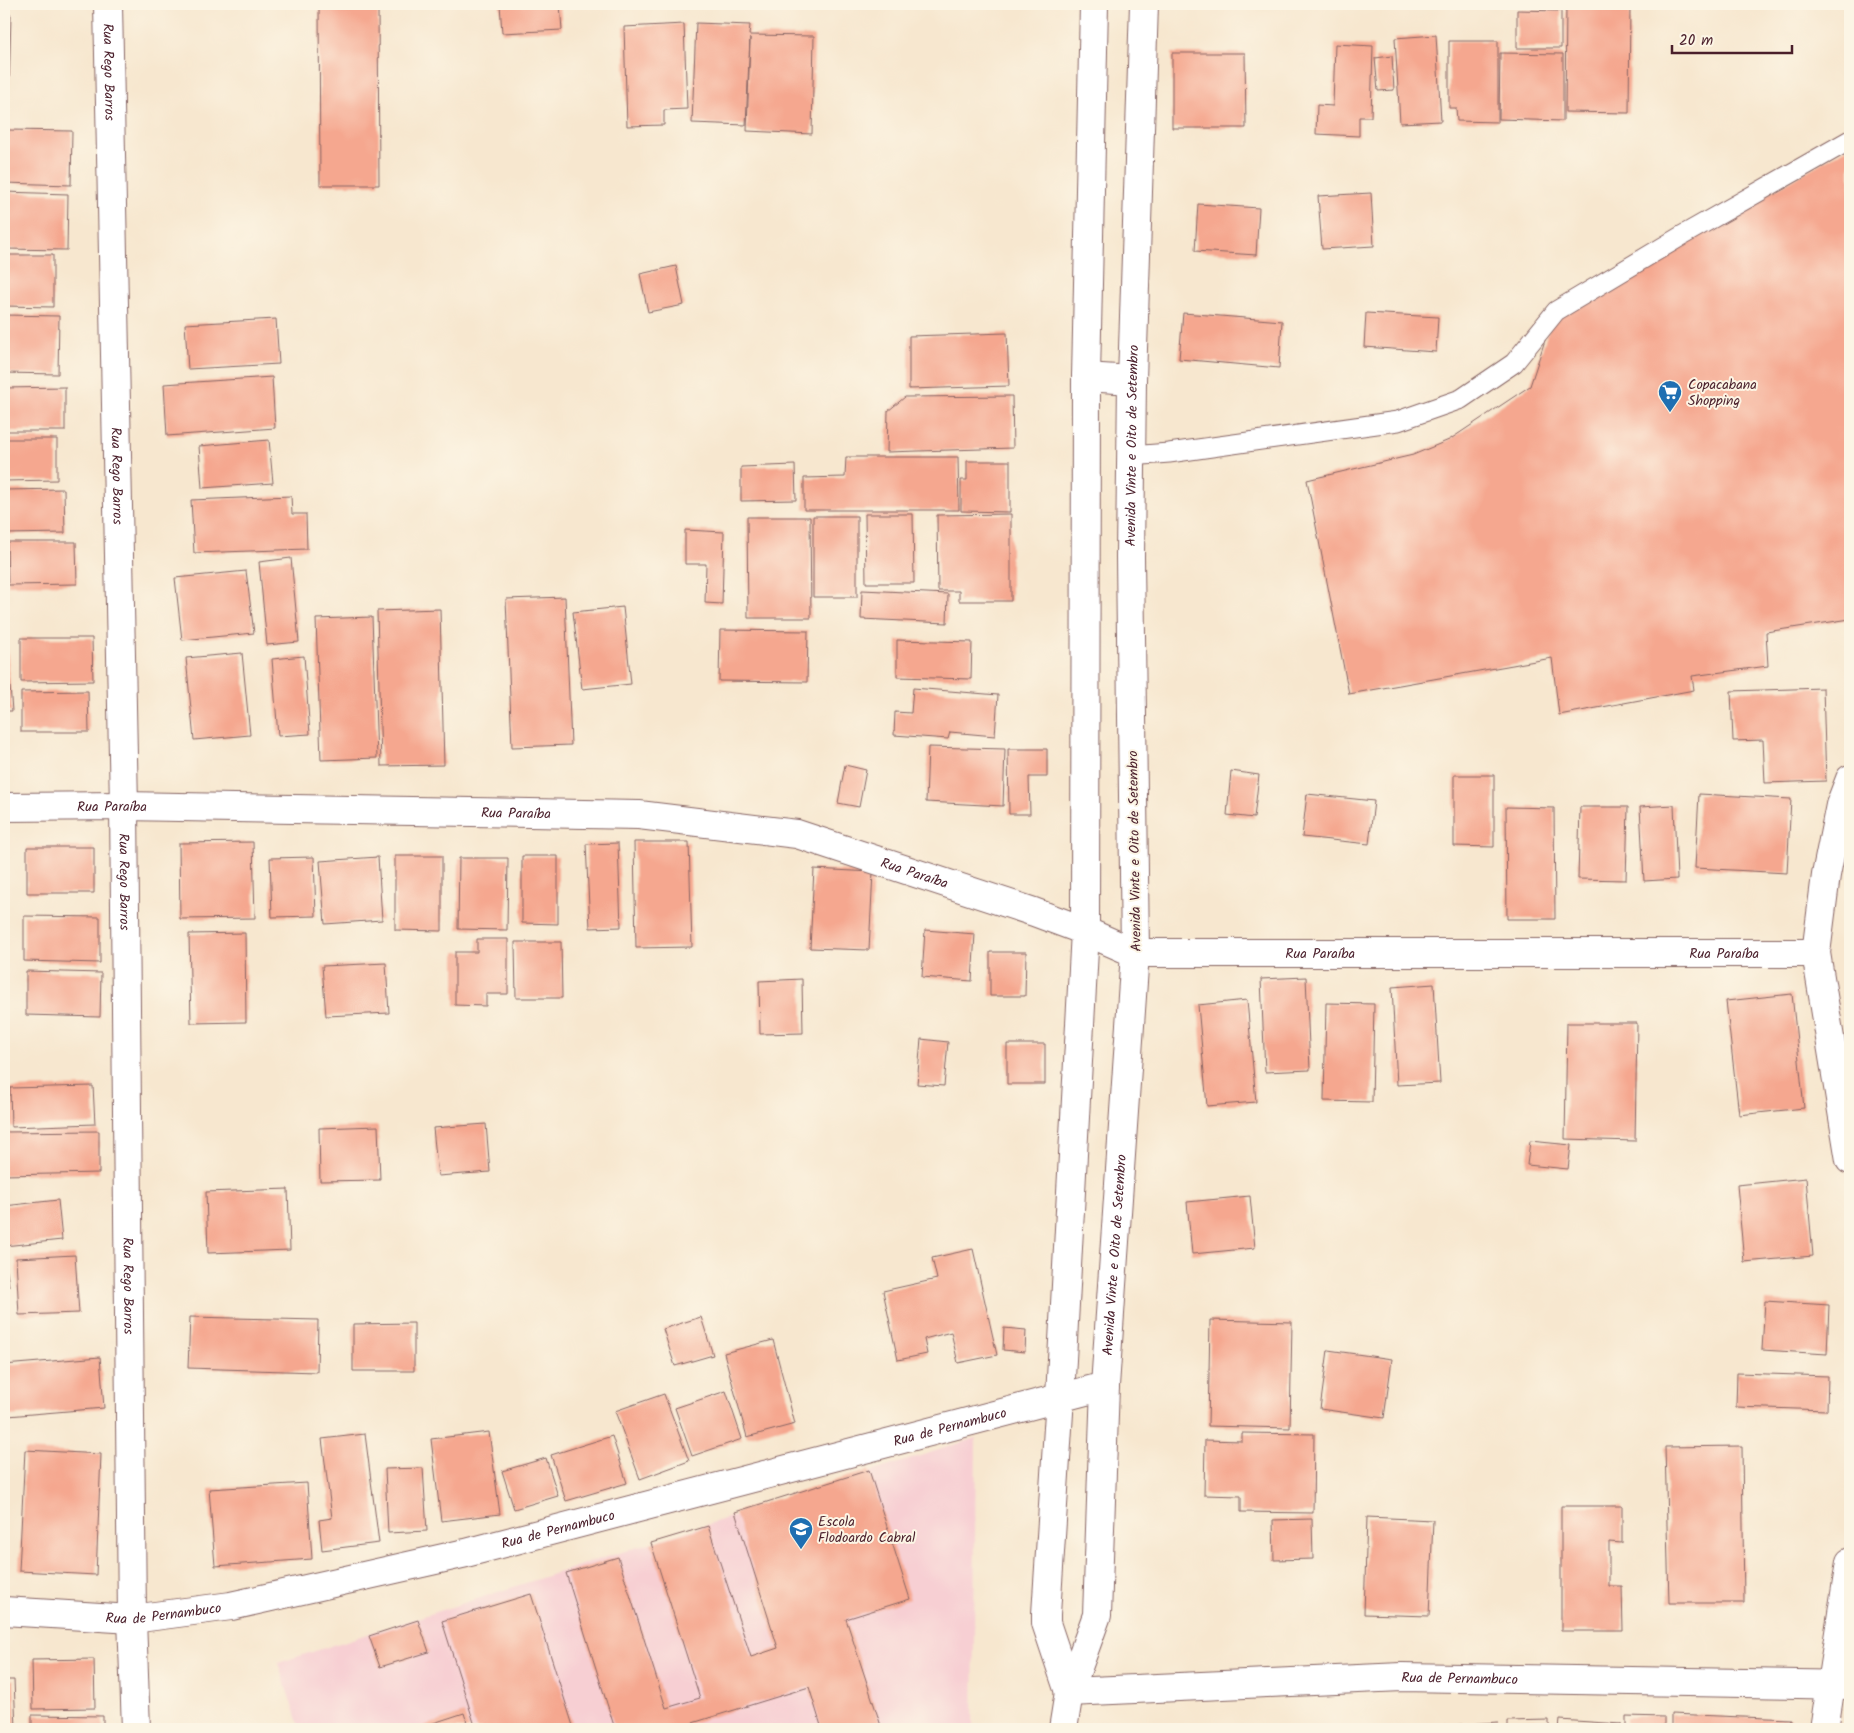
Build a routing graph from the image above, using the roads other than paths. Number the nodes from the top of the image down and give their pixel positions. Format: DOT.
graph roads {
  1 [pos="108,4"];
  2 [pos="1094,4"];
  3 [pos="1144,4"];
  4 [pos="1850,140"];
  5 [pos="1086,377"];
  6 [pos="1132,380"];
  7 [pos="1131,456"];
  8 [pos="1850,779"];
  9 [pos="4,806"];
  10 [pos="124,806"];
  11 [pos="1085,931"];
  12 [pos="1136,953"];
  13 [pos="1816,954"];
  14 [pos="1850,1160"];
  15 [pos="1105,1386"];
  16 [pos="1060,1397"];
  17 [pos="1850,1562"];
  18 [pos="4,1611"];
  19 [pos="132,1619"];
  20 [pos="1840,1685"];
  21 [pos="1069,1692"];
  22 [pos="136,1729"];
  23 [pos="1063,1729"];
  24 [pos="1824,1729"];
  1 -- 10 [label="street, Rua Rego Barros"];
  2 -- 5 [label="street, Avenida Vinte e Oito de Setembro"];
  3 -- 6 [label="street, Avenida Vinte e Oito de Setembro"];
  4 -- 7 [label="lane"];
  5 -- 6 [label="street"];
  5 -- 11 [label="street, Avenida Vinte e Oito de Setembro"];
  6 -- 7 [label="street, Avenida Vinte e Oito de Setembro"];
  7 -- 12 [label="street, Avenida Vinte e Oito de Setembro"];
  8 -- 13 [label="street"];
  9 -- 10 [label="street, Rua Paraíba"];
  10 -- 11 [label="street, Rua Paraíba"];
  10 -- 19 [label="street, Rua Rego Barros"];
  11 -- 12 [label="street, Rua Paraíba"];
  11 -- 16 [label="street, Avenida Vinte e Oito de Setembro"];
  12 -- 13 [label="street, Rua Paraíba"];
  12 -- 15 [label="street, Avenida Vinte e Oito de Setembro"];
  13 -- 14 [label="street"];
  15 -- 16 [label="street, Rua de Pernambuco"];
  15 -- 21 [label="street, Avenida Vinte e Oito de Setembro"];
  16 -- 19 [label="street, Rua de Pernambuco"];
  16 -- 21 [label="street, Avenida Vinte e Oito de Setembro"];
  17 -- 20 [label="street"];
  18 -- 19 [label="street, Rua de Pernambuco"];
  19 -- 22 [label="street, Rua Rego Barros"];
  20 -- 21 [label="street, Rua de Pernambuco"];
  20 -- 24 [label="street"];
  21 -- 23 [label="street, Avenida Vinte e Oito de Setembro"];
}
